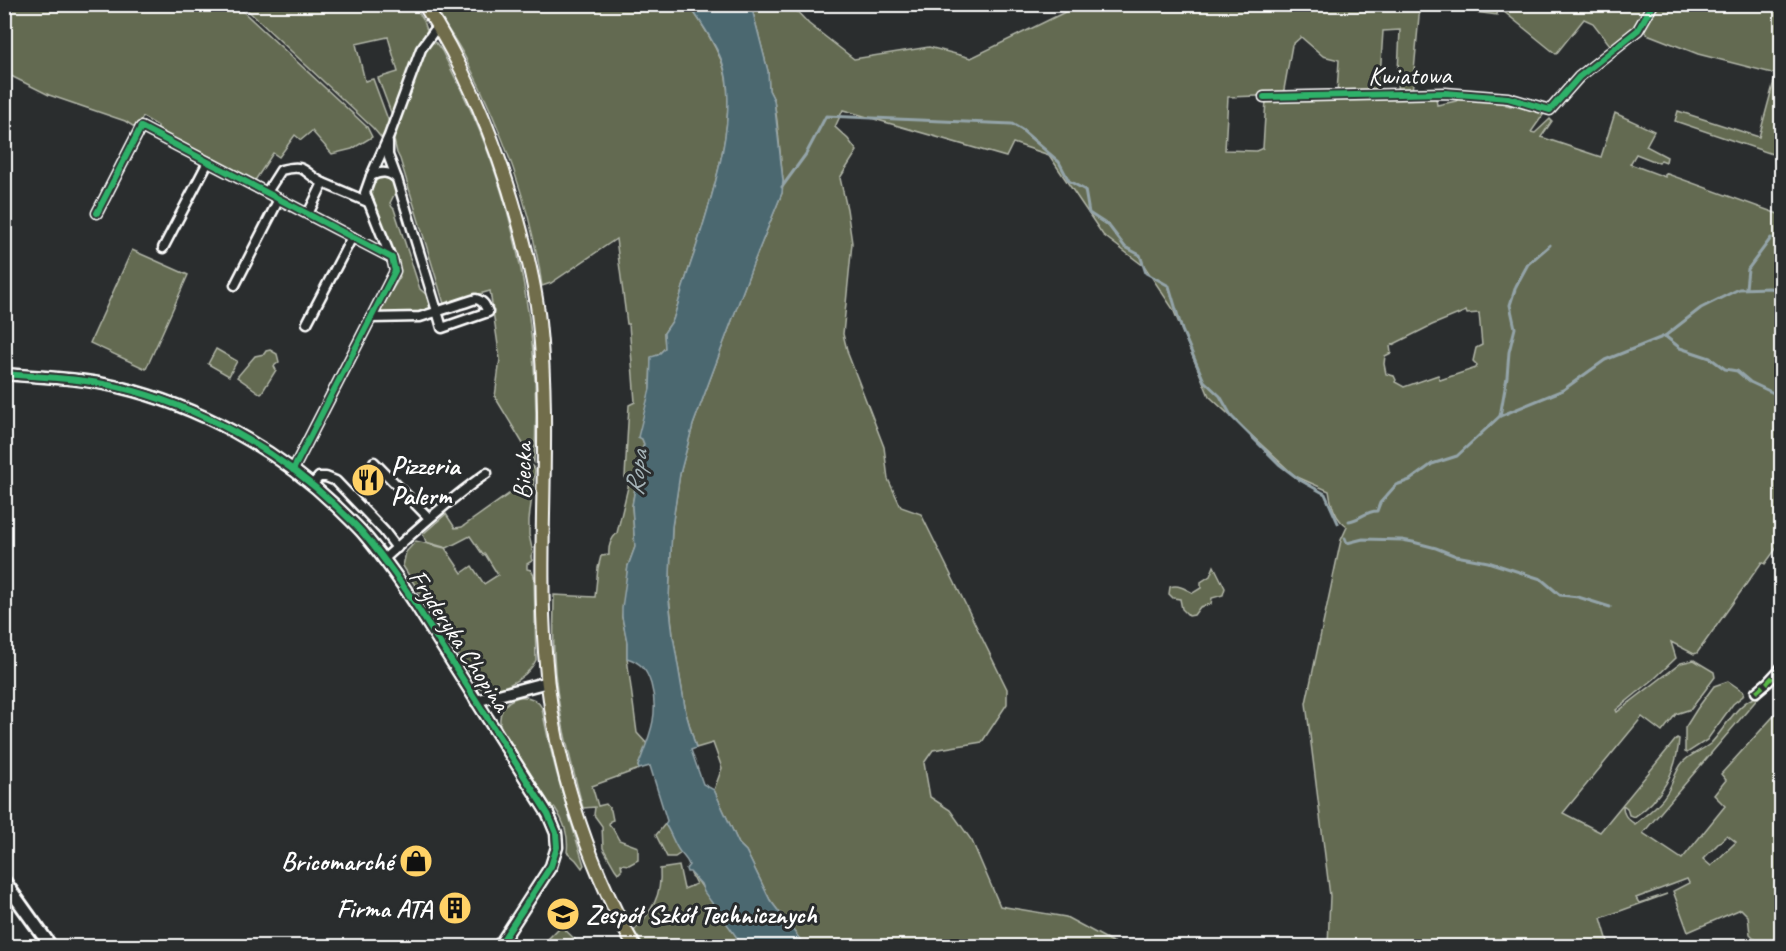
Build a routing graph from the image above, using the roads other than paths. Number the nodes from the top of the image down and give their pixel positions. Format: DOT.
graph roads {
  1 [pos="424,4"];
  2 [pos="1653,4"];
  3 [pos="437,27"];
  4 [pos="1264,97"];
  5 [pos="389,136"];
  6 [pos="208,162"];
  7 [pos="371,176"];
  8 [pos="397,179"];
  9 [pos="323,183"];
  10 [pos="267,192"];
  11 [pos="279,199"];
  12 [pos="368,202"];
  13 [pos="97,213"];
  14 [pos="308,214"];
  15 [pos="352,237"];
  16 [pos="163,248"];
  17 [pos="392,258"];
  18 [pos="235,285"];
  19 [pos="437,311"];
  20 [pos="371,318"];
  21 [pos="307,323"];
  22 [pos="4,374"];
  23 [pos="374,462"];
  24 [pos="293,470"];
  25 [pos="487,473"];
  26 [pos="312,485"];
  27 [pos="429,518"];
  28 [pos="396,548"];
  29 [pos="384,560"];
  30 [pos="1782,668"];
  31 [pos="548,681"];
  32 [pos="1756,692"];
  33 [pos="476,701"];
  34 [pos="499,946"];
  35 [pos="634,946"];
  1 -- 3 [label="main road, Biecka"];
  2 -- 4 [label="street, Kwiatowa"];
  3 -- 5 [label="street"];
  3 -- 31 [label="main road, Biecka"];
  5 -- 7 [label="street"];
  5 -- 8 [label="street"];
  6 -- 10 [label="street"];
  6 -- 13 [label="street"];
  6 -- 16 [label="street"];
  7 -- 8 [label="street"];
  7 -- 12 [label="street"];
  8 -- 19 [label="street"];
  9 -- 10 [label="street"];
  9 -- 12 [label="street"];
  9 -- 14 [label="street"];
  10 -- 11 [label="street"];
  11 -- 14 [label="street"];
  11 -- 18 [label="street"];
  12 -- 17 [label="street"];
  14 -- 15 [label="street"];
  15 -- 17 [label="street"];
  15 -- 21 [label="street"];
  17 -- 20 [label="street"];
  19 -- 19 [label="street"];
  19 -- 20 [label="street"];
  20 -- 24 [label="street"];
  22 -- 24 [label="street, Fryderyka Chopina"];
  23 -- 27 [label="street"];
  24 -- 26 [label="street, Fryderyka Chopina"];
  25 -- 27 [label="street"];
  26 -- 28 [label="street"];
  26 -- 29 [label="street, Fryderyka Chopina"];
  27 -- 28 [label="street"];
  28 -- 29 [label="street"];
  29 -- 33 [label="street, Fryderyka Chopina"];
  30 -- 32 [label="street"];
  31 -- 33 [label="street, Fryderyka Chopina"];
  31 -- 35 [label="main road, Biecka"];
  33 -- 34 [label="street, Fryderyka Chopina"];
}
